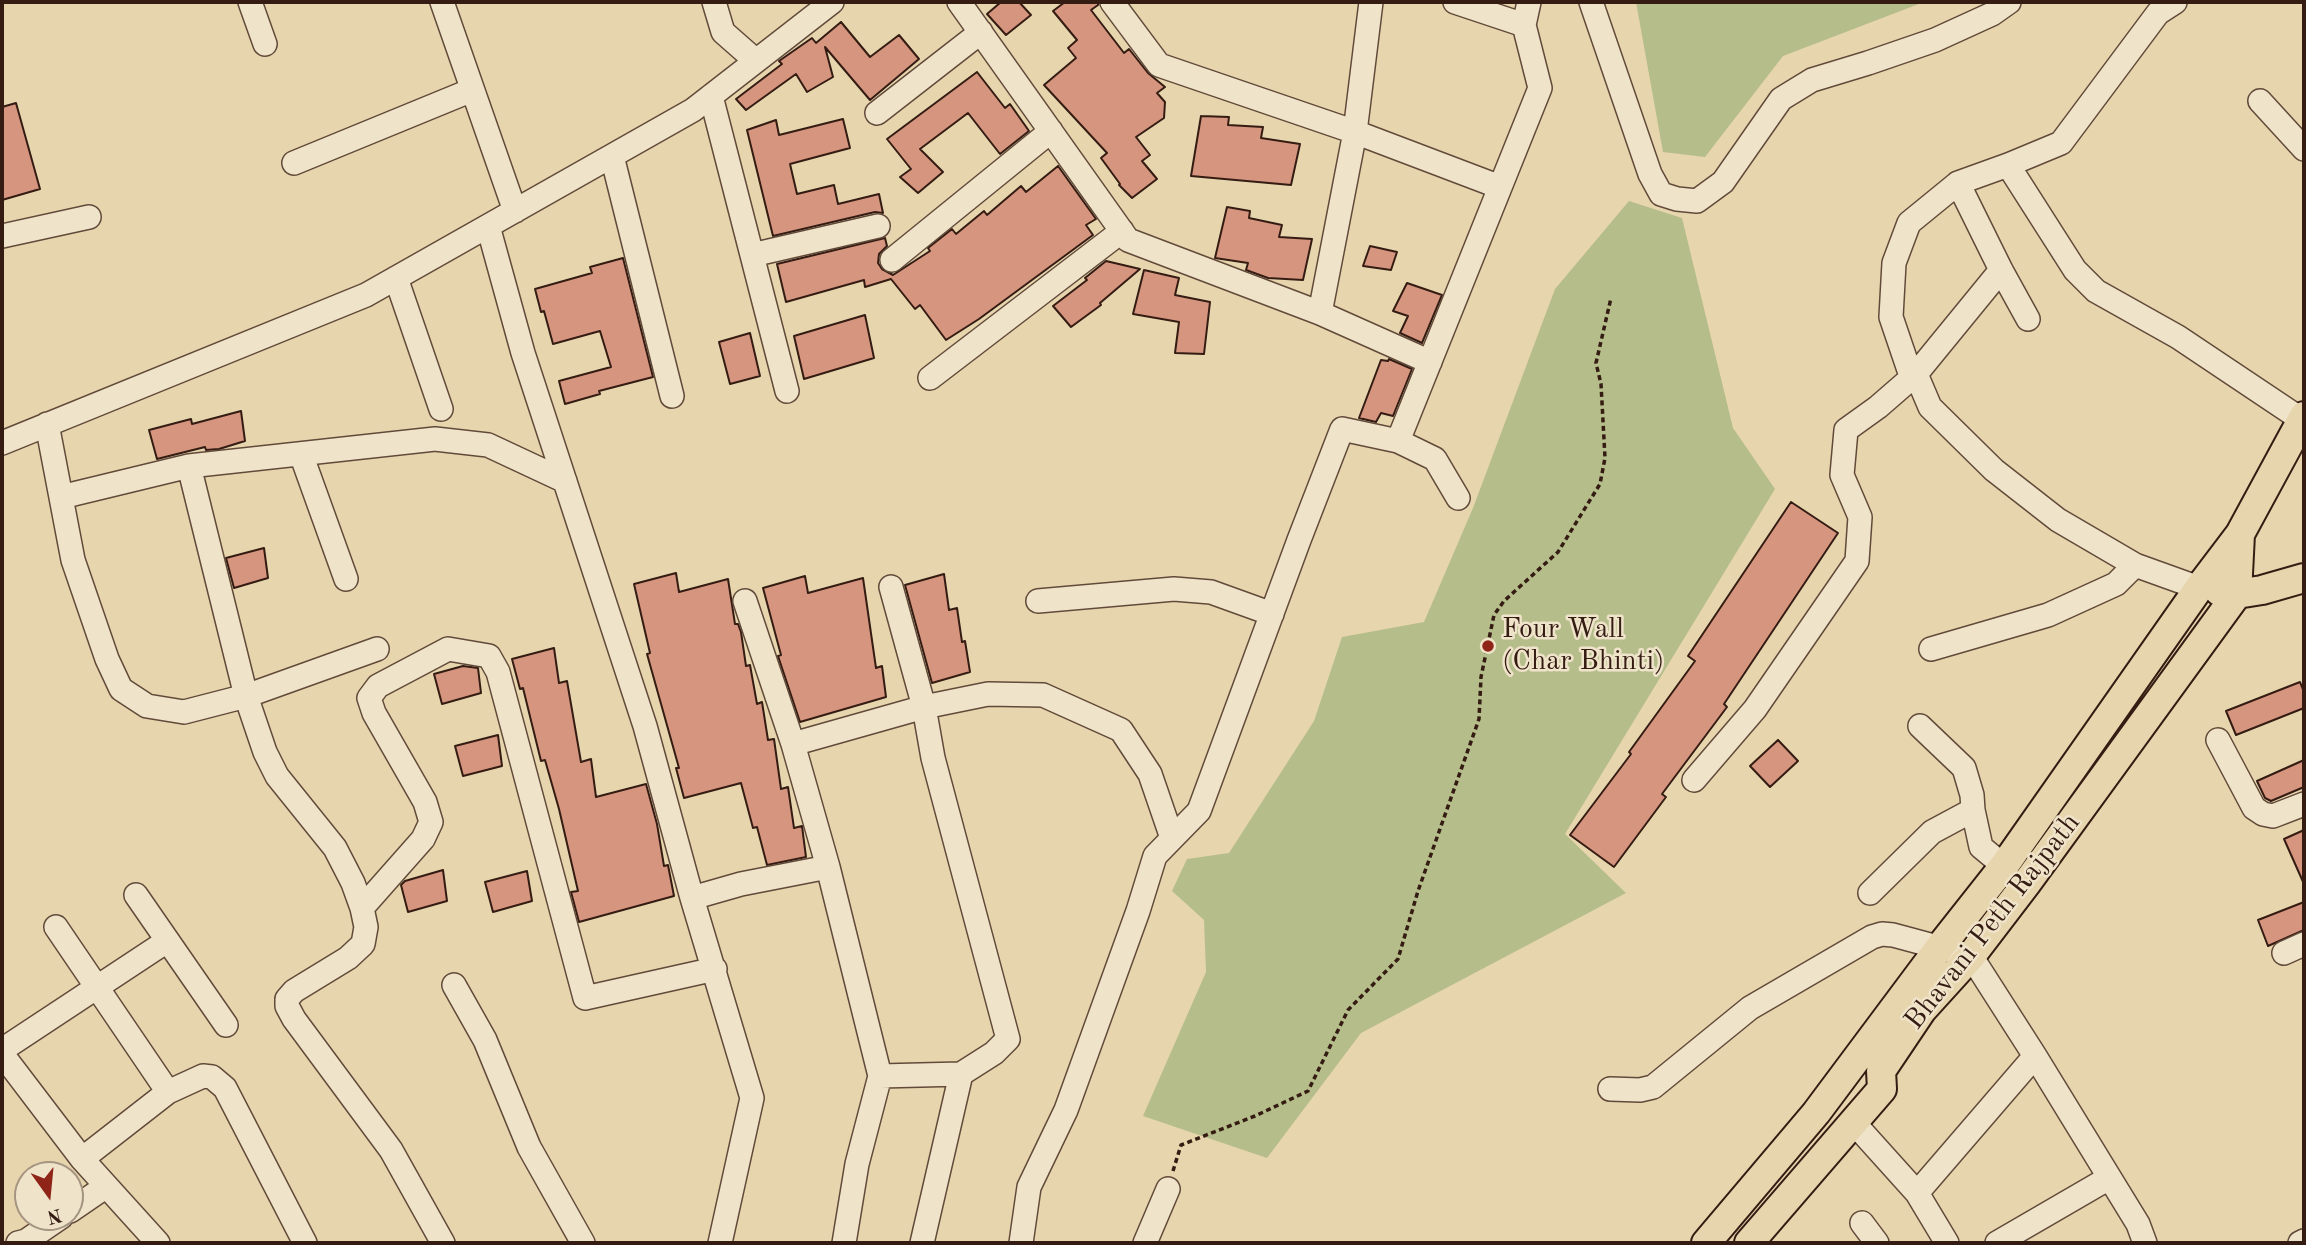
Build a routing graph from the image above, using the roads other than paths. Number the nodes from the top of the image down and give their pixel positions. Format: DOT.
graph roads {
  1 [pos="250,2"];
  2 [pos="442,2"];
  3 [pos="714,2"];
  4 [pos="832,2"];
  5 [pos="959,2"];
  6 [pos="1112,2"];
  7 [pos="1371,2"];
  8 [pos="1455,2"];
  9 [pos="1529,2"];
  10 [pos="1591,2"];
  11 [pos="2009,2"];
  12 [pos="2175,2"];
  13 [pos="1524,24"];
  14 [pos="981,32"];
  15 [pos="265,44"];
  16 [pos="756,61"];
  17 [pos="472,90"];
  18 [pos="711,96"];
  19 [pos="2260,101"];
  20 [pos="877,113"];
  21 [pos="1051,131"];
  22 [pos="1355,132"];
  23 [pos="2304,149"];
  24 [pos="612,156"];
  25 [pos="294,163"];
  26 [pos="2008,165"];
  27 [pos="1958,183"];
  28 [pos="1500,187"];
  29 [pos="515,211"];
  30 [pos="89,217"];
  31 [pos="488,226"];
  32 [pos="878,226"];
  33 [pos="1122,231"];
  34 [pos="2,236"];
  35 [pos="752,255"];
  36 [pos="892,260"];
  37 [pos="2001,270"];
  38 [pos="396,278"];
  39 [pos="1320,313"];
  40 [pos="2028,318"];
  41 [pos="1430,362"];
  42 [pos="1916,374"];
  43 [pos="930,378"];
  44 [pos="787,391"];
  45 [pos="672,396"];
  46 [pos="441,409"];
  47 [pos="2303,418"];
  48 [pos="47,424"];
  49 [pos="1398,441"];
  50 [pos="2,443"];
  51 [pos="301,454"];
  52 [pos="189,466"];
  53 [pos="565,481"];
  54 [pos="61,497"];
  55 [pos="1458,498"];
  56 [pos="2240,534"];
  57 [pos="2135,565"];
  58 [pos="2304,578"];
  59 [pos="346,579"];
  60 [pos="891,587"];
  61 [pos="2199,588"];
  62 [pos="2237,594"];
  63 [pos="745,601"];
  64 [pos="1038,601"];
  65 [pos="1272,614"];
  66 [pos="377,649"];
  67 [pos="1931,649"];
  68 [pos="246,696"];
  69 [pos="925,707"];
  70 [pos="1920,726"];
  71 [pos="2218,740"];
  72 [pos="793,744"];
  73 [pos="1694,780"];
  74 [pos="2304,804"];
  75 [pos="1973,810"];
  76 [pos="1172,838"];
  77 [pos="2004,866"];
  78 [pos="828,867"];
  79 [pos="1870,893"];
  80 [pos="136,895"];
  81 [pos="692,898"];
  82 [pos="362,908"];
  83 [pos="55,927"];
  84 [pos="167,941"];
  85 [pos="1940,947"];
  86 [pos="1971,956"];
  87 [pos="715,969"];
  88 [pos="454,985"];
  89 [pos="97,987"];
  90 [pos="226,1025"];
  91 [pos="2,1052"];
  92 [pos="2035,1056"];
  93 [pos="1881,1071"];
  94 [pos="961,1074"];
  95 [pos="880,1076"];
  96 [pos="1610,1088"];
  97 [pos="168,1092"];
  98 [pos="1854,1123"];
  99 [pos="82,1159"];
  100 [pos="2109,1178"];
  101 [pos="105,1187"];
  102 [pos="1168,1189"];
  103 [pos="1916,1193"];
  104 [pos="84,1201"];
  105 [pos="1862,1223"];
  106 [pos="41,1231"];
  107 [pos="2,1233"];
  108 [pos="13,1243"];
  109 [pos="18,1243"];
  110 [pos="158,1243"];
  111 [pos="305,1243"];
  112 [pos="443,1243"];
  113 [pos="583,1243"];
  114 [pos="720,1243"];
  115 [pos="844,1243"];
  116 [pos="922,1243"];
  117 [pos="1021,1243"];
  118 [pos="1145,1243"];
  119 [pos="1706,1243"];
  120 [pos="1728,1243"];
  121 [pos="1749,1243"];
  122 [pos="1877,1243"];
  123 [pos="1947,1243"];
  124 [pos="1997,1243"];
  125 [pos="2145,1243"];
  1 -- 15 [label="street"];
  2 -- 17 [label="street"];
  3 -- 16 [label="street"];
  4 -- 16 [label="street"];
  5 -- 14 [label="street"];
  6 -- 22 [label="street"];
  7 -- 22 [label="street"];
  8 -- 13 [label="street"];
  9 -- 13 [label="street"];
  10 -- 11 [label="street"];
  12 -- 26 [label="street"];
  13 -- 28 [label="street"];
  14 -- 20 [label="street"];
  14 -- 21 [label="street"];
  16 -- 18 [label="street"];
  17 -- 25 [label="street"];
  17 -- 29 [label="street"];
  18 -- 24 [label="street"];
  18 -- 35 [label="street"];
  19 -- 23 [label="street"];
  21 -- 33 [label="street"];
  21 -- 36 [label="street"];
  22 -- 28 [label="street"];
  22 -- 39 [label="street"];
  24 -- 29 [label="street"];
  24 -- 45 [label="street"];
  26 -- 27 [label="street"];
  26 -- 47 [label="street"];
  27 -- 37 [label="street"];
  27 -- 42 [label="street"];
  28 -- 41 [label="street"];
  29 -- 31 [label="street"];
  30 -- 34 [label="street"];
  31 -- 38 [label="street"];
  31 -- 53 [label="street"];
  32 -- 35 [label="street"];
  33 -- 39 [label="street"];
  33 -- 43 [label="street"];
  35 -- 44 [label="street"];
  37 -- 40 [label="street"];
  37 -- 42 [label="street"];
  38 -- 46 [label="street"];
  38 -- 48 [label="street"];
  39 -- 41 [label="street"];
  41 -- 49 [label="street"];
  42 -- 57 [label="street"];
  42 -- 73 [label="street"];
  47 -- 56 [label="main road"];
  48 -- 50 [label="street"];
  48 -- 54 [label="street"];
  49 -- 55 [label="street"];
  49 -- 65 [label="street"];
  51 -- 52 [label="street"];
  51 -- 53 [label="street"];
  51 -- 59 [label="street"];
  52 -- 54 [label="street"];
  52 -- 68 [label="street"];
  53 -- 81 [label="street"];
  54 -- 68 [label="street"];
  56 -- 61 [label="main road"];
  56 -- 62 [label="main road"];
  57 -- 61 [label="street"];
  57 -- 67 [label="street"];
  58 -- 62 [label="main road"];
  60 -- 69 [label="street"];
  61 -- 62 [label="main road"];
  61 -- 77 [label="main road"];
  62 -- 86 [label="main road, Bhavani Peth Rajpath"];
  63 -- 72 [label="street"];
  64 -- 65 [label="street"];
  65 -- 76 [label="street"];
  66 -- 68 [label="street"];
  68 -- 82 [label="street"];
  69 -- 72 [label="street"];
  69 -- 76 [label="street"];
  69 -- 94 [label="street"];
  70 -- 75 [label="street"];
  71 -- 74 [label="street"];
  72 -- 78 [label="street"];
  75 -- 77 [label="street"];
  75 -- 79 [label="street"];
  76 -- 117 [label="street"];
  77 -- 85 [label="main road"];
  78 -- 81 [label="street"];
  78 -- 95 [label="street"];
  80 -- 84 [label="street"];
  81 -- 87 [label="street"];
  82 -- 87 [label="street"];
  82 -- 112 [label="street"];
  83 -- 89 [label="street"];
  84 -- 89 [label="street"];
  84 -- 90 [label="street"];
  85 -- 86 [label="street"];
  85 -- 96 [label="street"];
  85 -- 119 [label="main road"];
  86 -- 92 [label="street"];
  86 -- 93 [label="main road, Bhavani Peth Rajpath"];
  87 -- 114 [label="street"];
  88 -- 113 [label="street"];
  89 -- 91 [label="street"];
  89 -- 97 [label="street"];
  91 -- 99 [label="street"];
  92 -- 100 [label="street"];
  92 -- 103 [label="street"];
  93 -- 98 [label="main road, Bhavani Peth Rajpath"];
  93 -- 120 [label="main road"];
  94 -- 95 [label="street"];
  94 -- 116 [label="street"];
  95 -- 115 [label="street"];
  97 -- 99 [label="street"];
  97 -- 111 [label="street"];
  98 -- 103 [label="street"];
  98 -- 121 [label="main road, Bhavani Peth Rajpath"];
  99 -- 101 [label="street"];
  100 -- 124 [label="street"];
  100 -- 125 [label="street"];
  101 -- 104 [label="street"];
  101 -- 110 [label="street"];
  102 -- 118 [label="street"];
  103 -- 123 [label="street"];
  105 -- 122 [label="street"];
  106 -- 109 [label="street"];
  107 -- 108 [label="street"];
}
